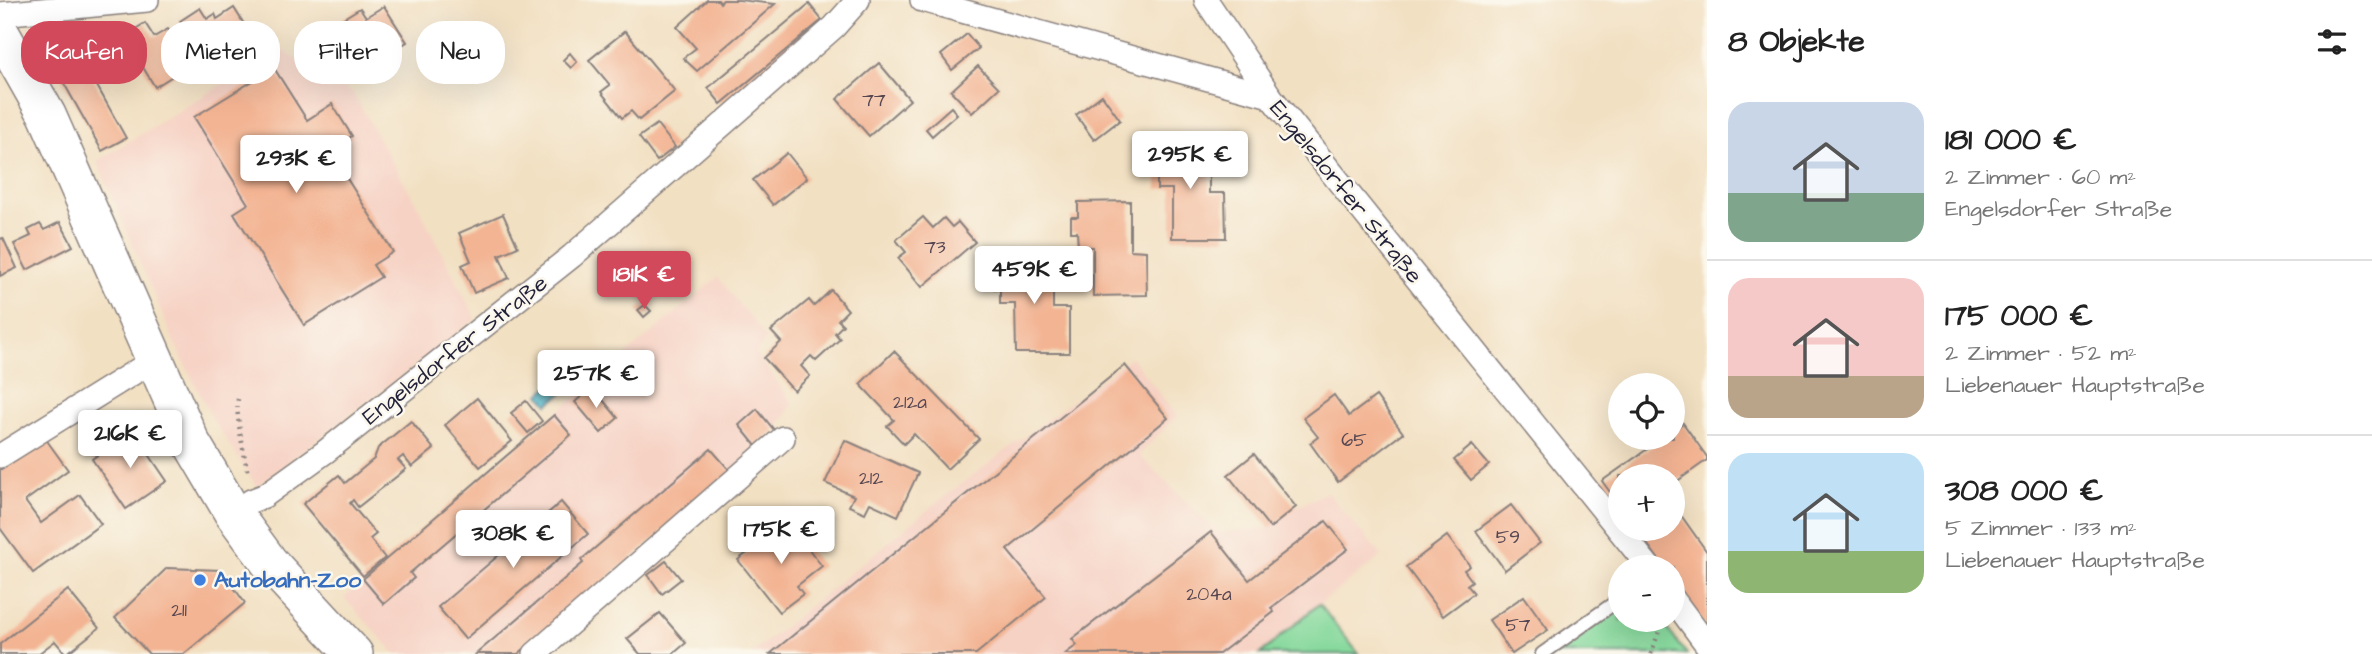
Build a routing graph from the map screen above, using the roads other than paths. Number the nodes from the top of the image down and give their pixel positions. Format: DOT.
graph roads {
  1 [pos="147,0"];
  2 [pos="858,0"];
  3 [pos="922,0"];
  4 [pos="1206,0"];
  5 [pos="0,14"];
  6 [pos="0,32"];
  7 [pos="1270,96"];
  8 [pos="154,360"];
  9 [pos="783,438"];
  10 [pos="0,456"];
  11 [pos="249,503"];
  12 [pos="1639,555"];
  13 [pos="1608,607"];
  14 [pos="1685,615"];
  15 [pos="1707,645"];
  16 [pos="354,654"];
  17 [pos="535,654"];
  18 [pos="1542,654"];
  1 -- 5 [label="street"];
  2 -- 11 [label="street, Engelsdorfer Straße"];
  3 -- 7 [label="street, Engelsdorfer Straße"];
  4 -- 7 [label="street"];
  6 -- 8 [label="main road"];
  7 -- 12 [label="street, Engelsdorfer Straße"];
  8 -- 10 [label="street"];
  8 -- 11 [label="main road"];
  9 -- 17 [label="street"];
  11 -- 16 [label="main road"];
  13 -- 18 [label="lane"];
  14 -- 15 [label="street"];
}
